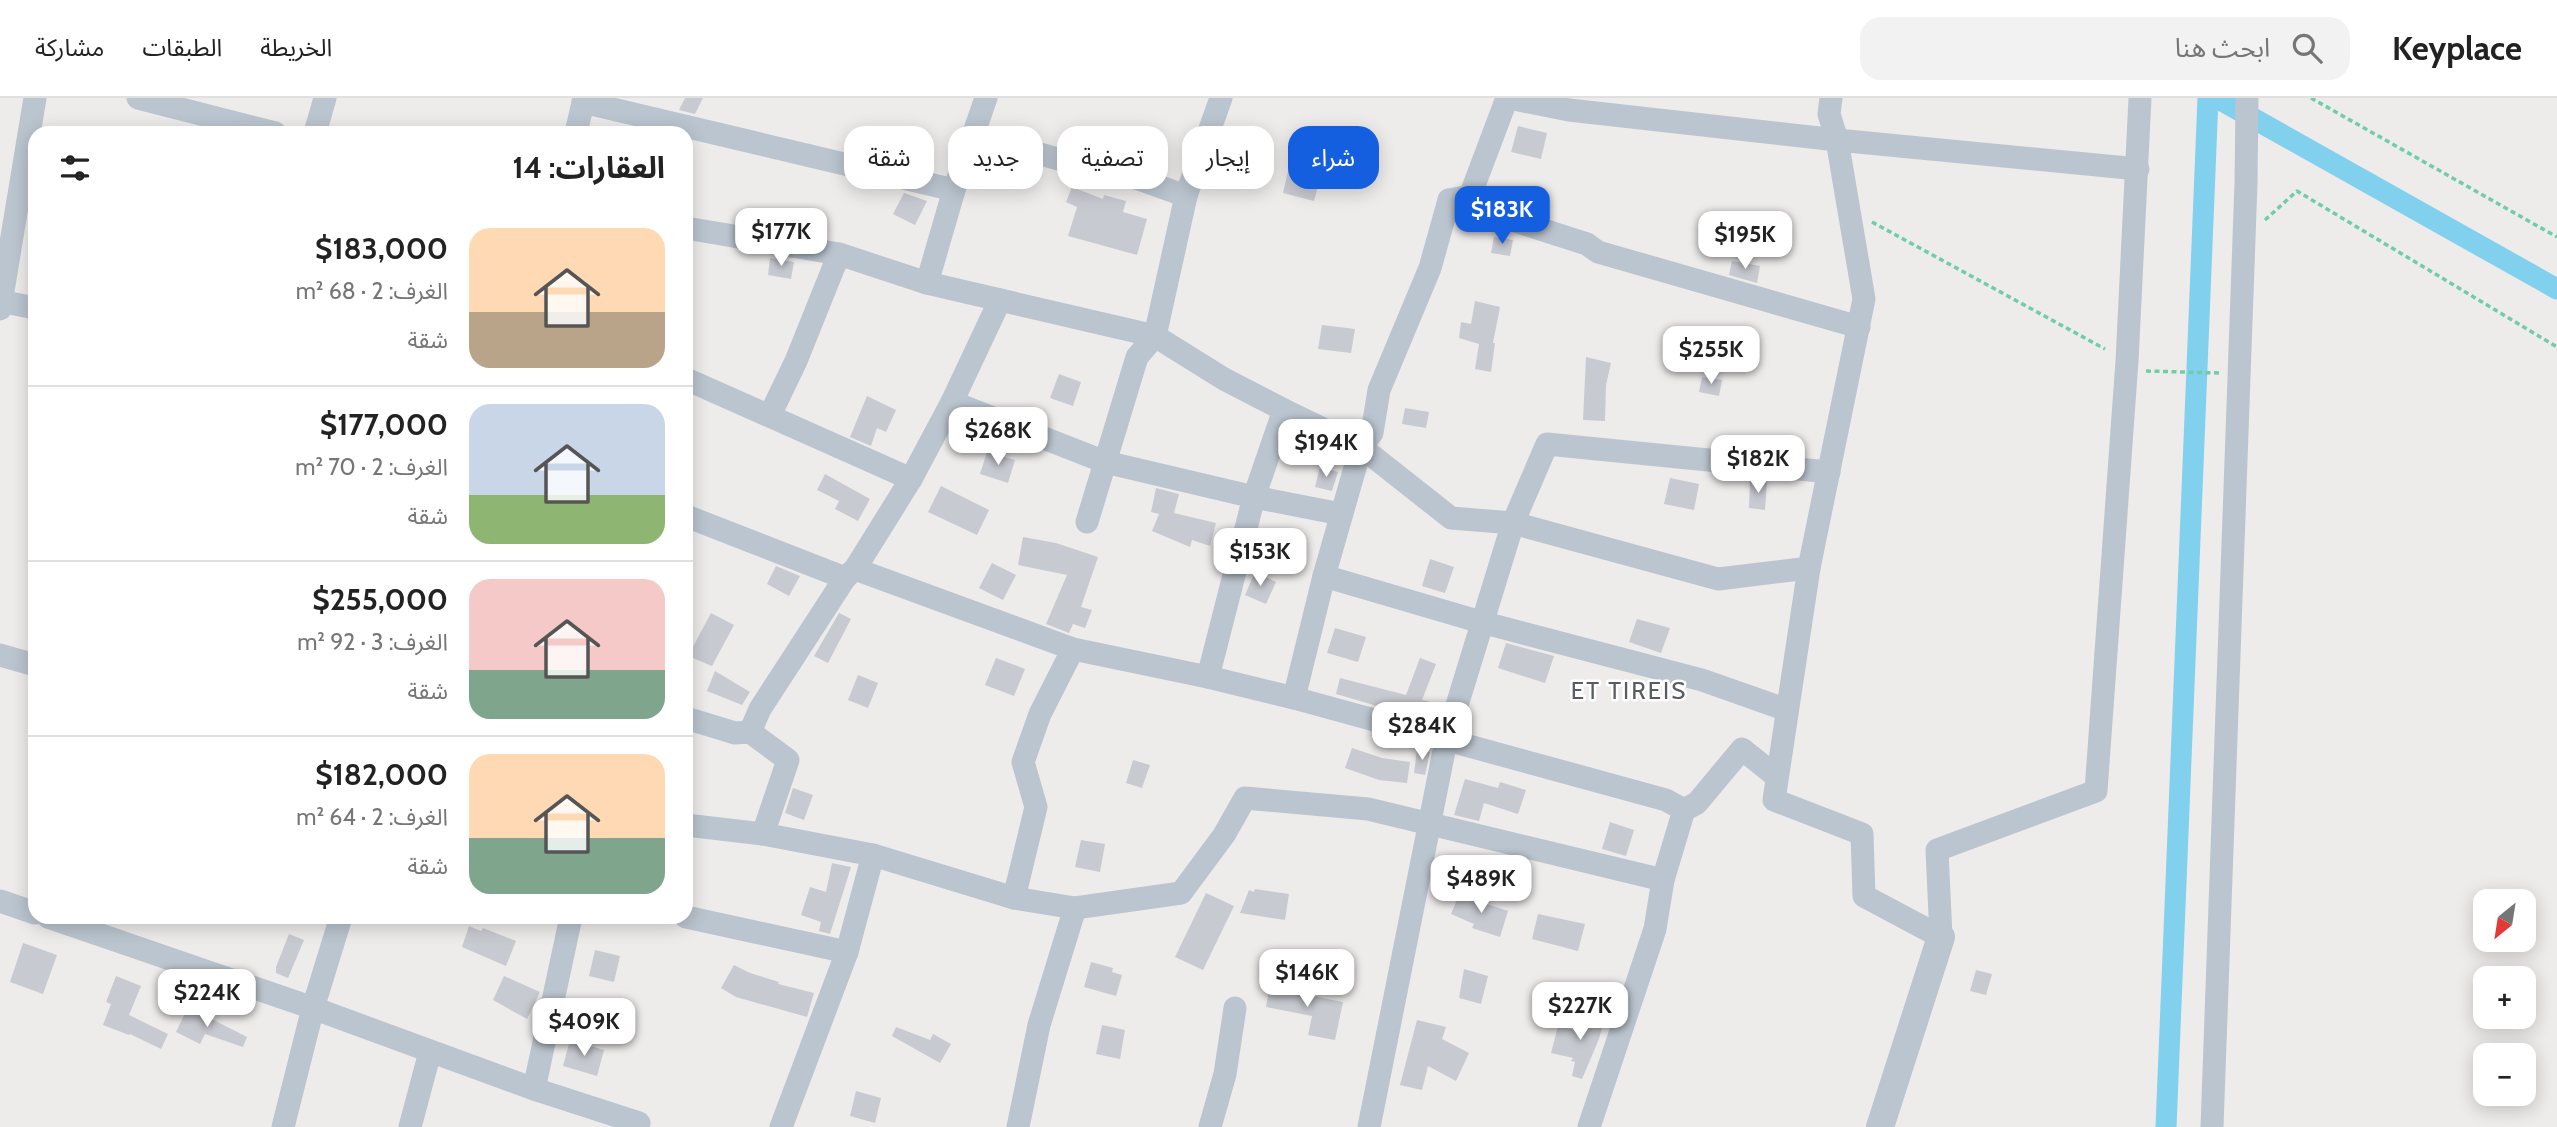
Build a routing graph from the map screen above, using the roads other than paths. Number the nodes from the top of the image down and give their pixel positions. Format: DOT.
graph roads {
  1 [pos="35,98"];
  2 [pos="138,98"];
  3 [pos="325,98"];
  4 [pos="986,98"];
  5 [pos="1221,98"];
  6 [pos="1508,98"];
  7 [pos="1831,98"];
  8 [pos="2140,98"];
  9 [pos="2247,98"];
  10 [pos="583,100"];
  11 [pos="30,126"];
  12 [pos="248,126"];
  13 [pos="317,126"];
  14 [pos="577,126"];
  15 [pos="690,126"];
  16 [pos="976,126"];
  17 [pos="693,127"];
  18 [pos="28,140"];
  19 [pos="1837,140"];
  20 [pos="1043,155"];
  21 [pos="2138,169"];
  22 [pos="954,190"];
  23 [pos="1186,196"];
  24 [pos="1449,200"];
  25 [pos="693,229"];
  26 [pos="839,254"];
  27 [pos="928,283"];
  28 [pos="1000,300"];
  29 [pos="1,303"];
  30 [pos="28,307"];
  31 [pos="1859,327"];
  32 [pos="1156,337"];
  33 [pos="693,382"];
  34 [pos="952,402"];
  35 [pos="1284,411"];
  36 [pos="770,415"];
  37 [pos="1361,447"];
  38 [pos="1105,462"];
  39 [pos="1829,472"];
  40 [pos="911,479"];
  41 [pos="1254,497"];
  42 [pos="1341,514"];
  43 [pos="693,518"];
  44 [pos="1087,522"];
  45 [pos="1513,523"];
  46 [pos="1809,568"];
  47 [pos="850,573"];
  48 [pos="1324,576"];
  49 [pos="1481,622"];
  50 [pos="1073,649"];
  51 [pos="0,655"];
  52 [pos="28,663"];
  53 [pos="1208,677"];
  54 [pos="1294,698"];
  55 [pos="1787,710"];
  56 [pos="693,720"];
  57 [pos="750,732"];
  58 [pos="1446,741"];
  59 [pos="1777,777"];
  60 [pos="1684,810"];
  61 [pos="1430,825"];
  62 [pos="693,826"];
  63 [pos="764,834"];
  64 [pos="873,855"];
  65 [pos="1662,880"];
  66 [pos="1014,898"];
  67 [pos="0,901"];
  68 [pos="1075,908"];
  69 [pos="28,911"];
  70 [pos="693,919"];
  71 [pos="68,924"];
  72 [pos="339,924"];
  73 [pos="569,924"];
  74 [pos="1941,937"];
  75 [pos="847,952"];
  76 [pos="313,1008"];
  77 [pos="1235,1008"];
  78 [pos="430,1052"];
  79 [pos="534,1089"];
  80 [pos="283,1127"];
  81 [pos="410,1127"];
  82 [pos="638,1127"];
  83 [pos="781,1127"];
  84 [pos="1018,1127"];
  85 [pos="1210,1127"];
  86 [pos="1369,1127"];
  87 [pos="1589,1127"];
  88 [pos="1880,1127"];
  89 [pos="2213,1127"];
  1 -- 11 [label="street"];
  2 -- 12 [label="street"];
  3 -- 13 [label="street"];
  4 -- 16 [label="street"];
  5 -- 23 [label="street"];
  6 -- 19 [label="street"];
  6 -- 24 [label="street"];
  7 -- 19 [label="street"];
  8 -- 21 [label="street"];
  9 -- 89 [label="street"];
  10 -- 14 [label="street"];
  10 -- 15 [label="street"];
  17 -- 22 [label="street"];
  18 -- 29 [label="street"];
  19 -- 21 [label="street"];
  19 -- 31 [label="street"];
  20 -- 23 [label="street"];
  21 -- 74 [label="street"];
  22 -- 27 [label="street"];
  23 -- 32 [label="street"];
  24 -- 31 [label="street"];
  24 -- 37 [label="street"];
  25 -- 26 [label="street"];
  26 -- 27 [label="street"];
  26 -- 36 [label="street"];
  27 -- 28 [label="street"];
  28 -- 32 [label="street"];
  28 -- 34 [label="street"];
  29 -- 30 [label="street"];
  31 -- 39 [label="street"];
  32 -- 35 [label="street"];
  32 -- 38 [label="street"];
  33 -- 36 [label="street"];
  34 -- 38 [label="street"];
  34 -- 40 [label="street"];
  35 -- 37 [label="street"];
  35 -- 41 [label="street"];
  36 -- 40 [label="street"];
  37 -- 42 [label="street"];
  37 -- 45 [label="street"];
  38 -- 41 [label="street"];
  38 -- 44 [label="street"];
  39 -- 45 [label="street"];
  39 -- 46 [label="street"];
  40 -- 47 [label="street"];
  41 -- 42 [label="street"];
  41 -- 53 [label="street"];
  42 -- 48 [label="street"];
  43 -- 47 [label="street"];
  45 -- 46 [label="street"];
  45 -- 49 [label="street"];
  46 -- 55 [label="street"];
  47 -- 50 [label="street"];
  47 -- 57 [label="street"];
  48 -- 49 [label="street"];
  48 -- 54 [label="street"];
  49 -- 55 [label="street"];
  49 -- 58 [label="street"];
  50 -- 53 [label="street"];
  50 -- 66 [label="street"];
  51 -- 52 [label="street"];
  53 -- 54 [label="street"];
  54 -- 58 [label="street"];
  55 -- 59 [label="street"];
  56 -- 57 [label="street"];
  57 -- 63 [label="street"];
  58 -- 60 [label="street"];
  58 -- 61 [label="street"];
  59 -- 60 [label="street"];
  59 -- 74 [label="street"];
  60 -- 65 [label="street"];
  61 -- 65 [label="street"];
  61 -- 68 [label="street"];
  61 -- 86 [label="street"];
  62 -- 63 [label="street"];
  63 -- 64 [label="street"];
  64 -- 66 [label="street"];
  64 -- 75 [label="street"];
  65 -- 87 [label="street"];
  66 -- 68 [label="street"];
  67 -- 69 [label="street"];
  68 -- 84 [label="street"];
  70 -- 75 [label="street"];
  71 -- 76 [label="street"];
  72 -- 76 [label="street"];
  73 -- 79 [label="street"];
  74 -- 88 [label="street"];
  75 -- 83 [label="street"];
  76 -- 78 [label="street"];
  76 -- 80 [label="street"];
  77 -- 85 [label="street"];
  78 -- 79 [label="street"];
  78 -- 81 [label="street"];
  79 -- 82 [label="street"];
}
